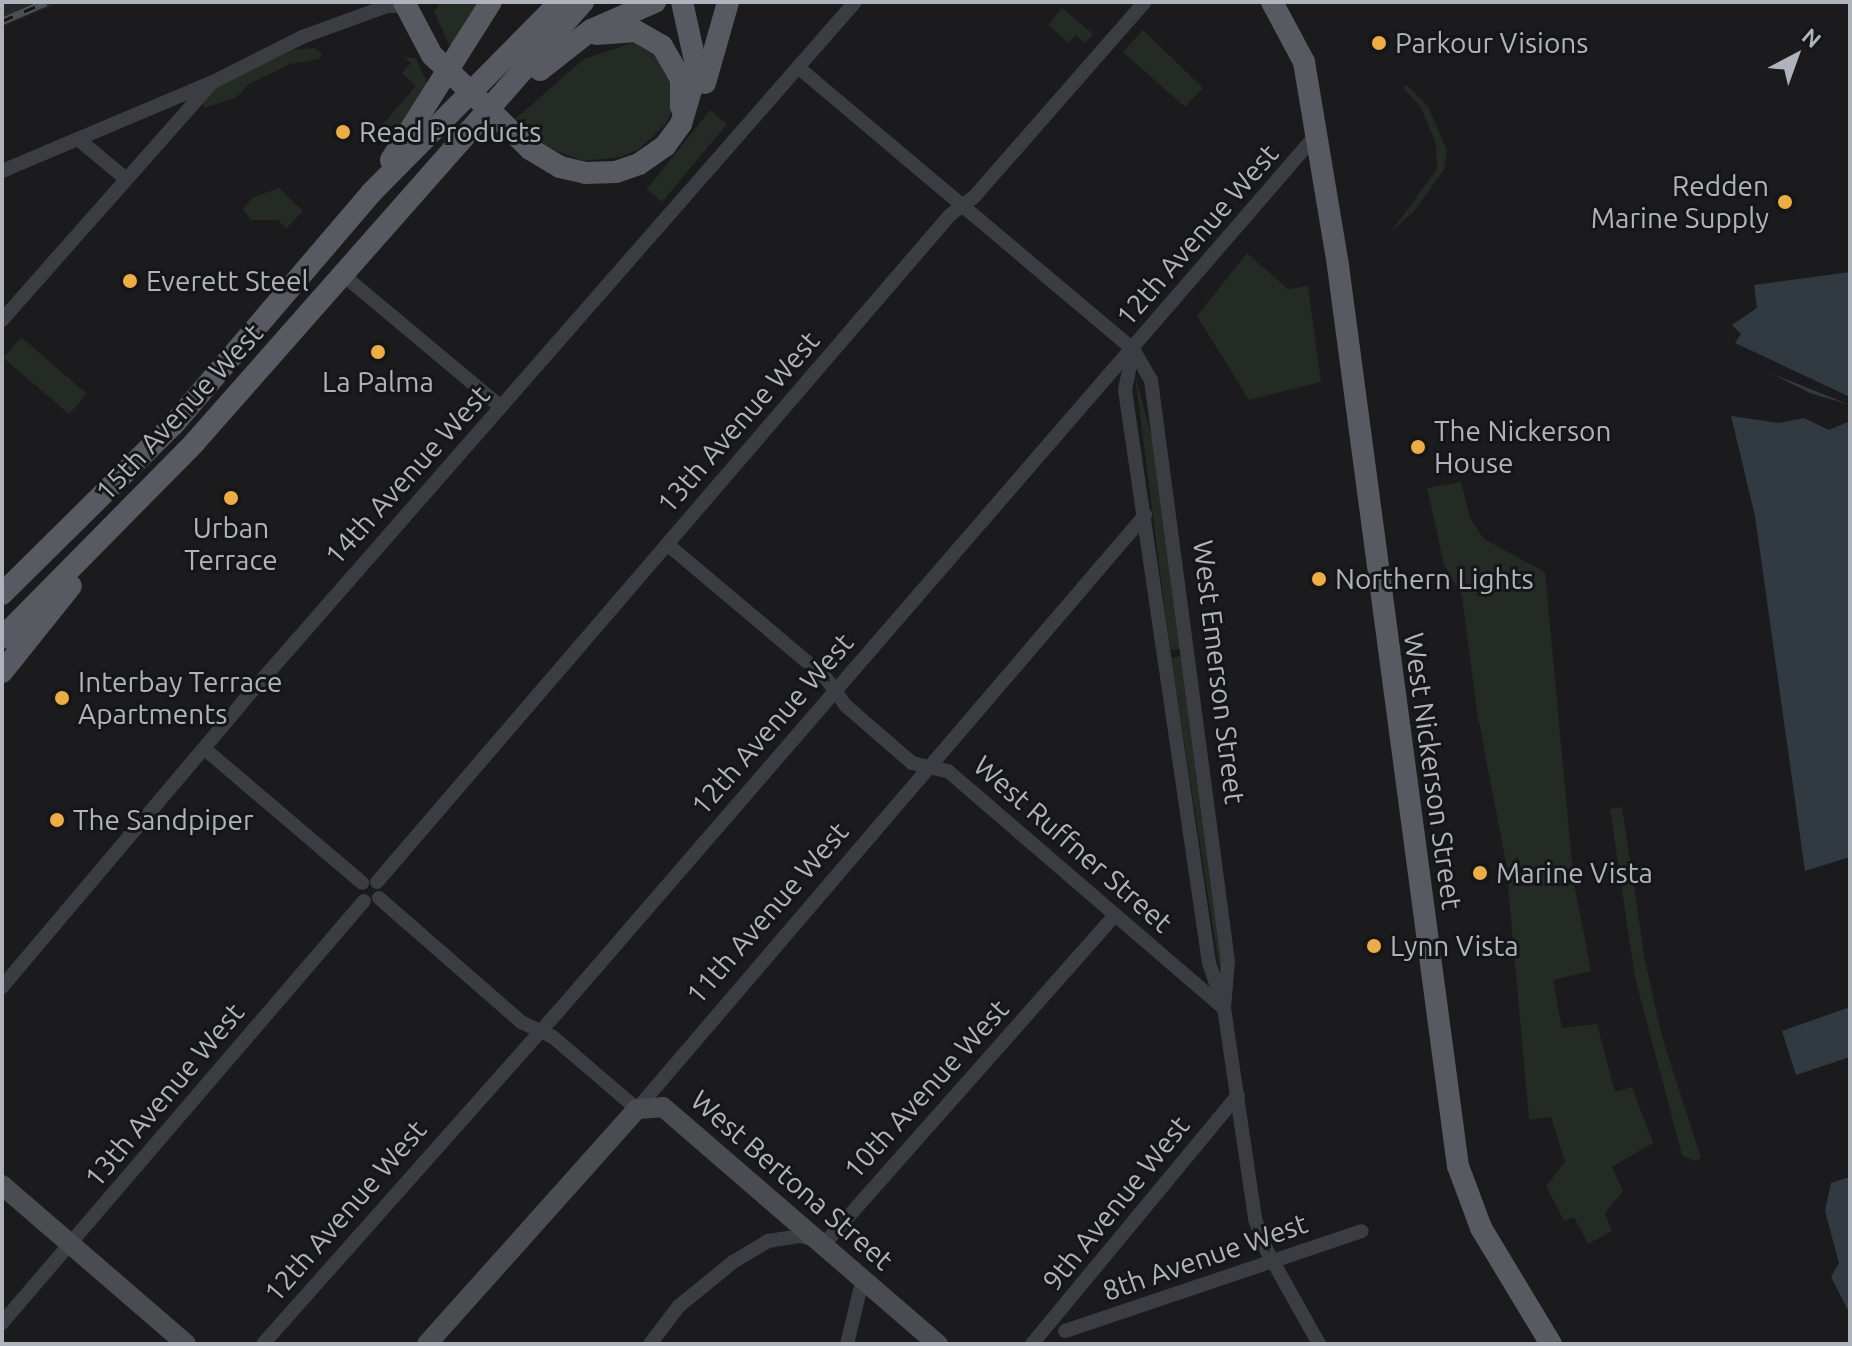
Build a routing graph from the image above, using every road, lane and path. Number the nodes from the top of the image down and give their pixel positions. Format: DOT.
graph roads {
  1 [pos="414,2"];
  2 [pos="491,2"];
  3 [pos="583,2"];
  4 [pos="655,2"];
  5 [pos="682,2"];
  6 [pos="728,2"];
  7 [pos="855,2"];
  8 [pos="1145,2"];
  9 [pos="1272,2"];
  10 [pos="393,3"];
  11 [pos="556,6"];
  12 [pos="575,40"];
  13 [pos="799,68"];
  14 [pos="213,82"];
  15 [pos="676,132"];
  16 [pos="1316,135"];
  17 [pos="78,139"];
  18 [pos="433,169"];
  19 [pos="2,171"];
  20 [pos="126,179"];
  21 [pos="371,193"];
  22 [pos="962,205"];
  23 [pos="342,274"];
  24 [pos="2,320"];
  25 [pos="1133,349"];
  26 [pos="501,407"];
  27 [pos="1145,515"];
  28 [pos="119,522"];
  29 [pos="667,544"];
  30 [pos="4,586"];
  31 [pos="2,638"];
  32 [pos="2,672"];
  33 [pos="834,692"];
  34 [pos="206,750"];
  35 [pos="928,768"];
  36 [pos="369,882"];
  37 [pos="372,899"];
  38 [pos="1114,916"];
  39 [pos="2,987"];
  40 [pos="1224,1008"];
  41 [pos="539,1031"];
  42 [pos="1238,1095"];
  43 [pos="637,1109"];
  44 [pos="2,1185"];
  45 [pos="1362,1231"];
  46 [pos="825,1243"];
  47 [pos="71,1245"];
  48 [pos="1273,1261"];
  49 [pos="863,1278"];
  50 [pos="1053,1321"];
  51 [pos="2,1323"];
  52 [pos="1068,1338"];
  53 [pos="186,1344"];
  54 [pos="263,1344"];
  55 [pos="427,1344"];
  56 [pos="650,1344"];
  57 [pos="847,1344"];
  58 [pos="938,1344"];
  59 [pos="1032,1344"];
  60 [pos="1319,1344"];
  61 [pos="1551,1344"];
  1 -- 10 [label="street"];
  2 -- 21 [label="main road"];
  3 -- 18 [label="main road, 15th Avenue West"];
  4 -- 12 [label="main road"];
  5 -- 15 [label="main road"];
  6 -- 15 [label="main road"];
  7 -- 13 [label="street, 14th Avenue West"];
  8 -- 22 [label="street, 13th Avenue West"];
  9 -- 16 [label="main road, West Nickerson Street"];
  10 -- 14 [label="street"];
  10 -- 15 [label="main road, bridge"];
  11 -- 21 [label="main road, 15th Avenue West"];
  12 -- 15 [label="main road"];
  12 -- 18 [label="main road"];
  13 -- 22 [label="street, West Emerson Street"];
  13 -- 26 [label="street, 14th Avenue West"];
  14 -- 17 [label="street"];
  14 -- 20 [label="street"];
  16 -- 25 [label="street, 12th Avenue West"];
  16 -- 61 [label="main road, West Nickerson Street"];
  17 -- 19 [label="street"];
  17 -- 20 [label="street"];
  18 -- 23 [label="main road, 15th Avenue West"];
  20 -- 24 [label="street"];
  21 -- 30 [label="main road, 15th Avenue West"];
  22 -- 25 [label="street, West Emerson Street"];
  22 -- 29 [label="street, 13th Avenue West"];
  23 -- 26 [label="street"];
  23 -- 28 [label="main road, 15th Avenue West"];
  25 -- 27 [label="street, West Emerson Street"];
  25 -- 33 [label="street, 12th Avenue West"];
  25 -- 40 [label="street, West Emerson Street"];
  26 -- 34 [label="street, 14th Avenue West"];
  27 -- 35 [label="street, 11th Avenue West"];
  27 -- 40 [label="street, West Emerson Street"];
  28 -- 31 [label="main road, 15th Avenue West"];
  28 -- 32 [label="main road"];
  29 -- 33 [label="street, West Ruffner Street"];
  29 -- 36 [label="street, 13th Avenue West"];
  33 -- 35 [label="street, West Ruffner Street"];
  33 -- 41 [label="street, 12th Avenue West"];
  34 -- 36 [label="street"];
  34 -- 39 [label="street, 14th Avenue West"];
  35 -- 38 [label="street, West Ruffner Street"];
  35 -- 43 [label="street, 11th Avenue West"];
  36 -- 37 [label="street"];
  37 -- 41 [label="street"];
  37 -- 47 [label="street, 13th Avenue West"];
  38 -- 40 [label="street, West Ruffner Street"];
  38 -- 46 [label="street, 10th Avenue West"];
  40 -- 42 [label="street, West Emerson Street"];
  41 -- 43 [label="street"];
  41 -- 54 [label="street, 12th Avenue West"];
  42 -- 48 [label="street, West Emerson Street"];
  42 -- 50 [label="street, 9th Avenue West"];
  43 -- 46 [label="street, West Bertona Street"];
  43 -- 55 [label="street, 11th Avenue West"];
  44 -- 47 [label="street"];
  45 -- 48 [label="street, 8th Avenue West"];
  46 -- 49 [label="street, West Bertona Street"];
  46 -- 56 [label="street"];
  47 -- 51 [label="street, 13th Avenue West"];
  47 -- 53 [label="street"];
  48 -- 52 [label="street, 8th Avenue West"];
  48 -- 60 [label="street, West Emerson Street"];
  49 -- 57 [label="street"];
  49 -- 58 [label="street, West Bertona Street"];
  50 -- 52 [label="street"];
  50 -- 59 [label="street, 9th Avenue West"];
}
